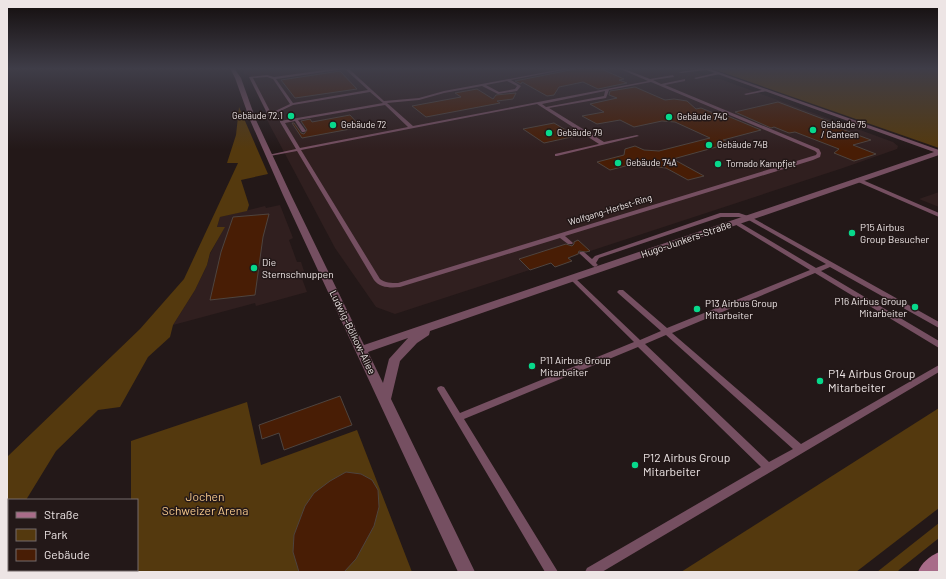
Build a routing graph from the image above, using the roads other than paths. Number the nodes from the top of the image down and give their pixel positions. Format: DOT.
graph roads {
  1 [pos="244,95"];
  2 [pos="260,95"];
  3 [pos="286,95"];
  4 [pos="347,95"];
  5 [pos="376,95"];
  6 [pos="434,95"];
  7 [pos="580,95"];
  8 [pos="606,95"];
  9 [pos="690,95"];
  10 [pos="780,95"];
  11 [pos="385,103"];
  12 [pos="538,103"];
  13 [pos="292,104"];
  14 [pos="546,108"];
  15 [pos="296,120"];
  16 [pos="411,127"];
  17 [pos="304,131"];
  18 [pos="637,136"];
  19 [pos="603,144"];
  20 [pos="299,149"];
  21 [pos="939,152"];
  22 [pos="270,155"];
  23 [pos="557,155"];
  24 [pos="858,180"];
  25 [pos="939,216"];
  26 [pos="749,218"];
  27 [pos="736,222"];
  28 [pos="560,235"];
  29 [pos="570,243"];
  30 [pos="582,253"];
  31 [pos="831,264"];
  32 [pos="596,266"];
  33 [pos="816,270"];
  34 [pos="572,278"];
  35 [pos="621,292"];
  36 [pos="939,325"];
  37 [pos="432,326"];
  38 [pos="666,332"];
  39 [pos="639,343"];
  40 [pos="939,344"];
  41 [pos="362,350"];
  42 [pos="939,368"];
  43 [pos="441,389"];
  44 [pos="385,398"];
  45 [pos="458,418"];
  46 [pos="800,449"];
  47 [pos="768,468"];
  48 [pos="939,560"];
  49 [pos="468,572"];
  50 [pos="552,572"];
  51 [pos="591,572"];
  52 [pos="926,572"];
  1 -- 22 [label="street, Ludwig-Bölkow-Allee"];
  2 -- 13 [label="lane"];
  3 -- 13 [label="lane"];
  4 -- 13 [label="lane"];
  5 -- 11 [label="lane"];
  6 -- 11 [label="lane"];
  7 -- 12 [label="lane"];
  8 -- 14 [label="lane"];
  9 -- 28 [label="lane, Wolfgang-Herbst-Ring"];
  10 -- 21 [label="street"];
  11 -- 15 [label="lane"];
  11 -- 16 [label="lane"];
  12 -- 14 [label="lane"];
  12 -- 16 [label="lane"];
  14 -- 19 [label="lane"];
  15 -- 17 [label="lane"];
  15 -- 20 [label="lane"];
  16 -- 20 [label="lane"];
  18 -- 19 [label="lane"];
  19 -- 23 [label="lane"];
  20 -- 22 [label="lane"];
  20 -- 28 [label="lane, Wolfgang-Herbst-Ring"];
  21 -- 24 [label="street, Hugo-Junkers-Straße"];
  22 -- 41 [label="street, Ludwig-Bölkow-Allee"];
  24 -- 25 [label="lane"];
  24 -- 26 [label="street, Hugo-Junkers-Straße"];
  26 -- 27 [label="street, Hugo-Junkers-Straße"];
  26 -- 31 [label="lane"];
  26 -- 32 [label="lane"];
  27 -- 32 [label="street, Hugo-Junkers-Straße"];
  27 -- 33 [label="lane"];
  28 -- 29 [label="lane"];
  30 -- 32 [label="lane"];
  31 -- 33 [label="lane"];
  31 -- 36 [label="lane"];
  32 -- 34 [label="street, Hugo-Junkers-Straße"];
  33 -- 38 [label="lane"];
  33 -- 40 [label="lane"];
  34 -- 37 [label="street, Hugo-Junkers-Straße"];
  34 -- 39 [label="lane"];
  35 -- 38 [label="lane"];
  37 -- 41 [label="street, Hugo-Junkers-Straße"];
  37 -- 44 [label="street, Hugo-Junkers-Straße"];
  38 -- 39 [label="lane"];
  38 -- 46 [label="lane"];
  39 -- 45 [label="lane"];
  39 -- 47 [label="lane"];
  41 -- 44 [label="street, Ludwig-Bölkow-Allee"];
  42 -- 46 [label="lane"];
  43 -- 45 [label="lane"];
  44 -- 49 [label="street, Ludwig-Bölkow-Allee"];
  45 -- 50 [label="lane"];
  46 -- 47 [label="lane"];
  47 -- 51 [label="lane"];
  48 -- 52 [label="main road"];
}
